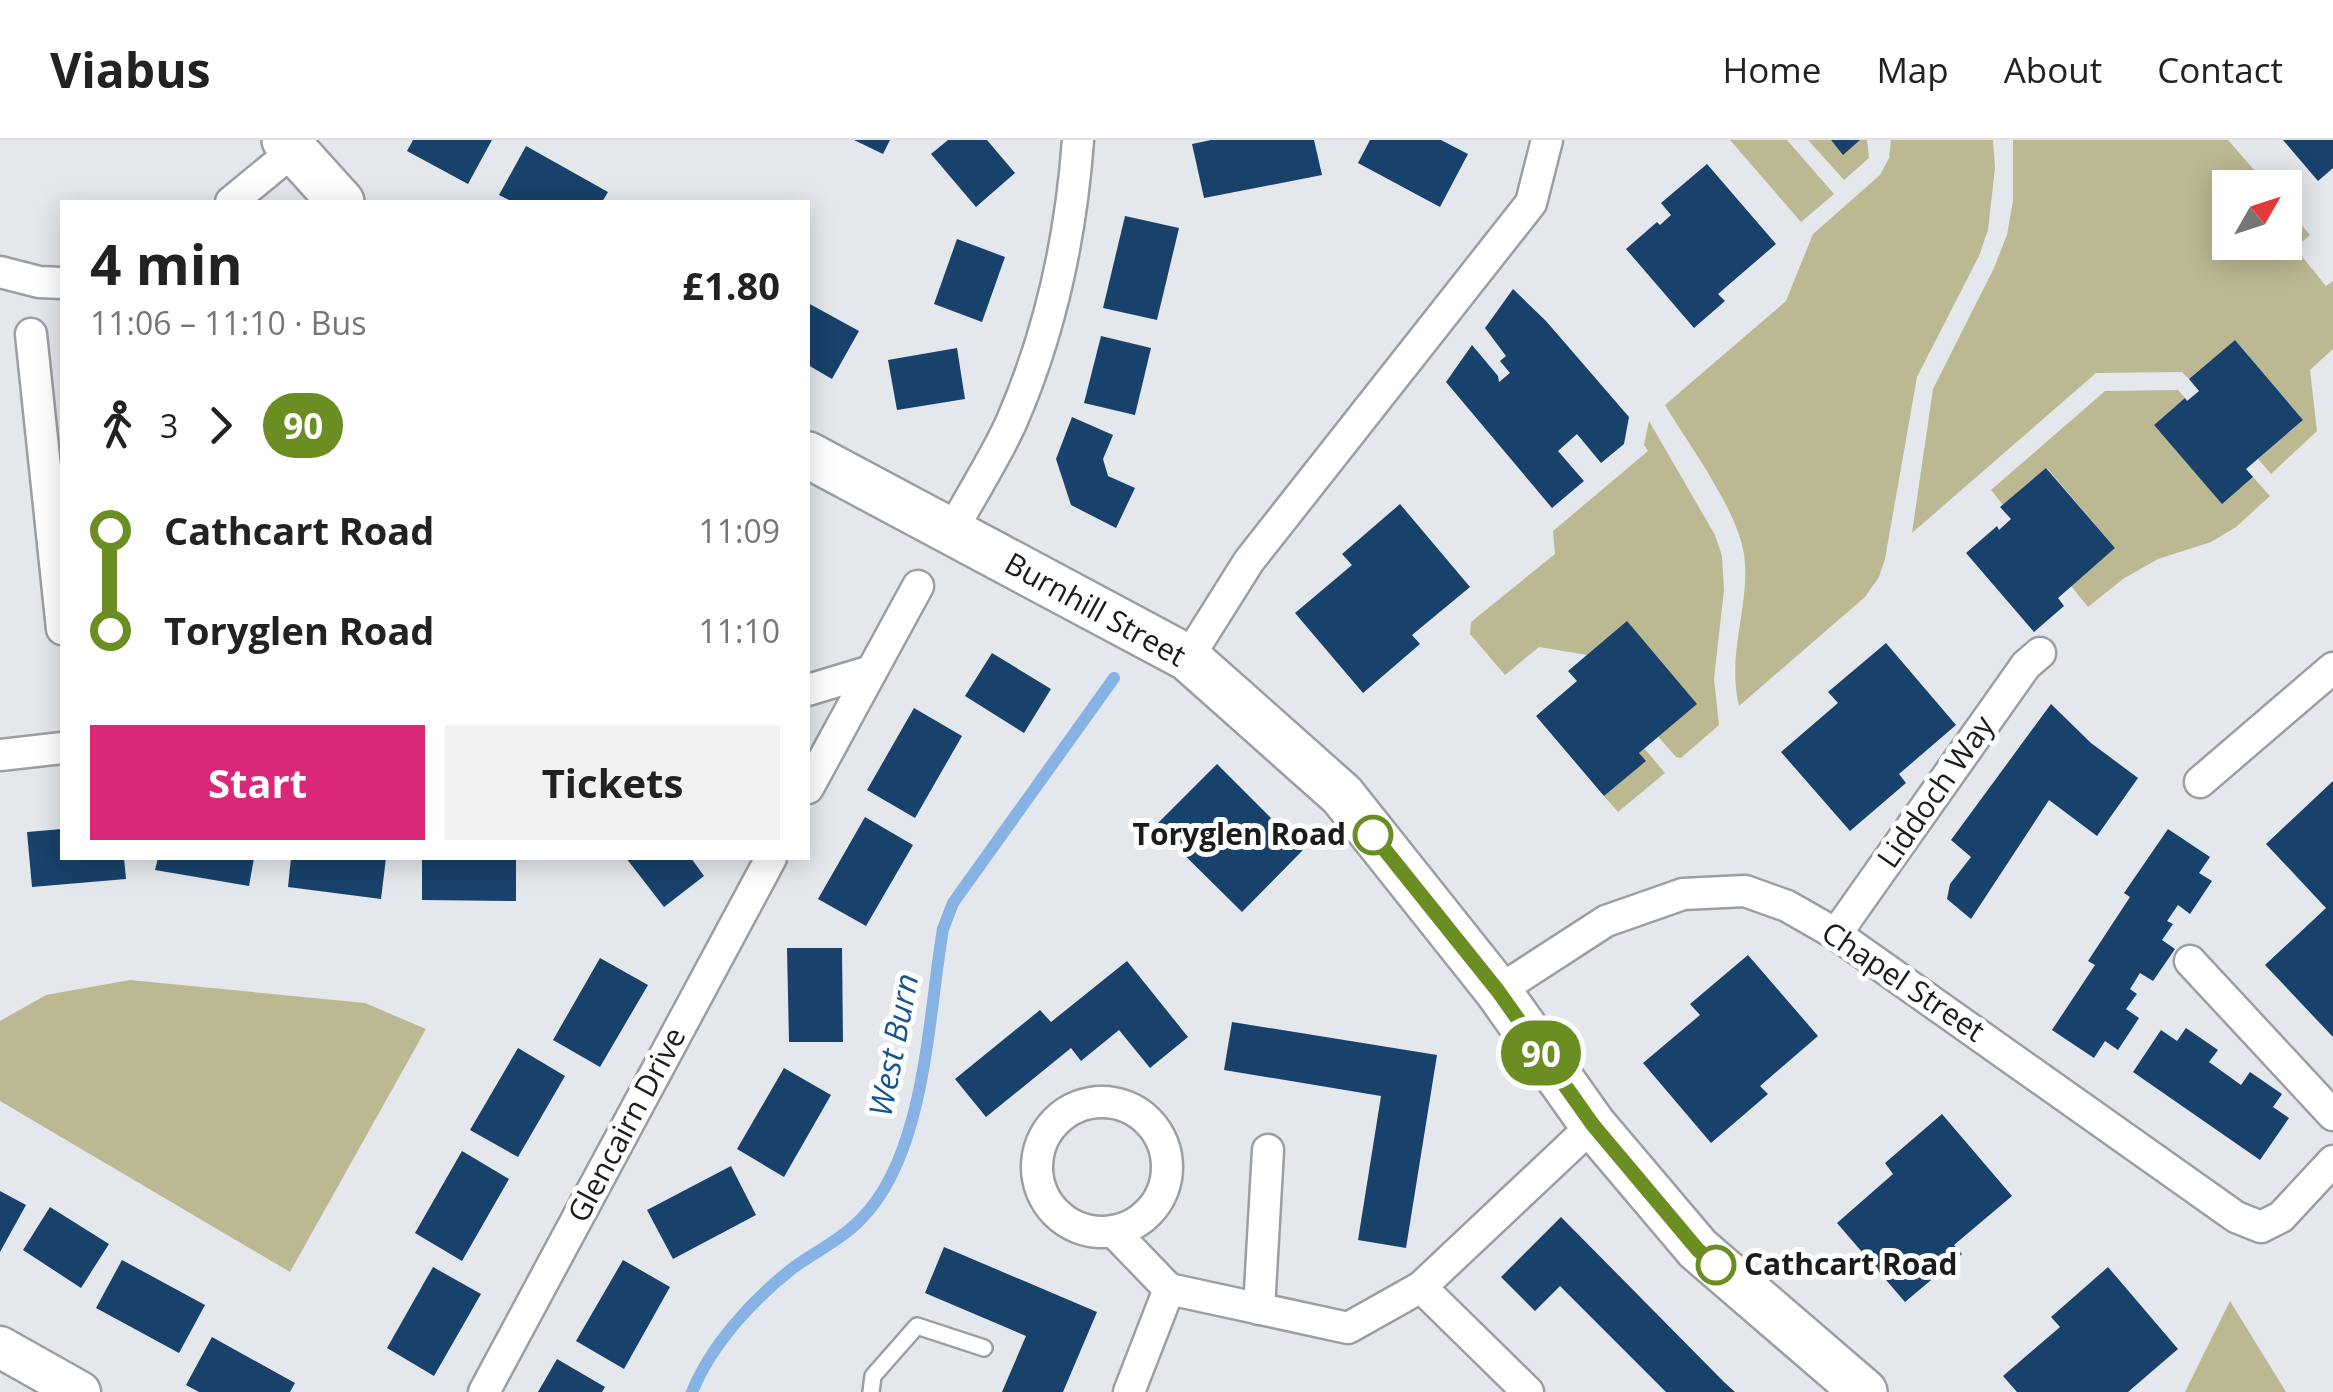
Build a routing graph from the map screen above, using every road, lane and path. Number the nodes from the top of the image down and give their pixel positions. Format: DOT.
graph roads {
  1 [pos="1078,140"];
  2 [pos="1547,140"];
  3 [pos="289,146"];
  4 [pos="232,200"];
  5 [pos="339,200"];
  6 [pos="0,272"];
  7 [pos="60,283"];
  8 [pos="31,334"];
  9 [pos="810,456"];
  10 [pos="952,531"];
  11 [pos="918,586"];
  12 [pos="60,611"];
  13 [pos="2040,653"];
  14 [pos="1188,658"];
  15 [pos="2333,668"];
  16 [pos="870,670"];
  17 [pos="810,689"];
  18 [pos="60,748"];
  19 [pos="0,754"];
  20 [pos="2200,782"];
  21 [pos="810,784"];
  22 [pos="769,860"];
  23 [pos="1836,934"];
  24 [pos="2190,961"];
  25 [pos="1498,991"];
  26 [pos="2333,1115"];
  27 [pos="1593,1125"];
  28 [pos="1268,1150"];
  29 [pos="2333,1161"];
  30 [pos="1113,1231"];
  31 [pos="1421,1286"];
  32 [pos="1169,1289"];
  33 [pos="1259,1309"];
  34 [pos="0,1346"];
  35 [pos="984,1348"];
  36 [pos="80,1392"];
  37 [pos="484,1392"];
  38 [pos="872,1392"];
  39 [pos="1128,1392"];
  40 [pos="1528,1392"];
  41 [pos="1864,1392"];
  1 -- 10 [label="street"];
  2 -- 14 [label="street"];
  3 -- 4 [label="street"];
  3 -- 5 [label="main road"];
  6 -- 7 [label="street"];
  8 -- 12 [label="street"];
  9 -- 10 [label="main road, Burnhill Street"];
  10 -- 14 [label="main road, Burnhill Street"];
  11 -- 16 [label="street"];
  13 -- 23 [label="street, Liddoch Way"];
  14 -- 25 [label="main road, Burnhill Street"];
  15 -- 20 [label="street"];
  16 -- 17 [label="street"];
  16 -- 21 [label="street"];
  18 -- 19 [label="street"];
  22 -- 37 [label="street, Glencairn Drive"];
  23 -- 25 [label="street, Chapel Street"];
  23 -- 29 [label="street, Chapel Street"];
  24 -- 26 [label="street"];
  25 -- 27 [label="main road, Burnhill Street"];
  27 -- 31 [label="street"];
  27 -- 41 [label="main road, Burnhill Street"];
  28 -- 33 [label="street"];
  30 -- 30 [label="street"];
  30 -- 32 [label="street"];
  31 -- 33 [label="street"];
  31 -- 40 [label="street"];
  32 -- 33 [label="street"];
  32 -- 39 [label="street"];
  34 -- 36 [label="street"];
  35 -- 38 [label="lane"];
}
